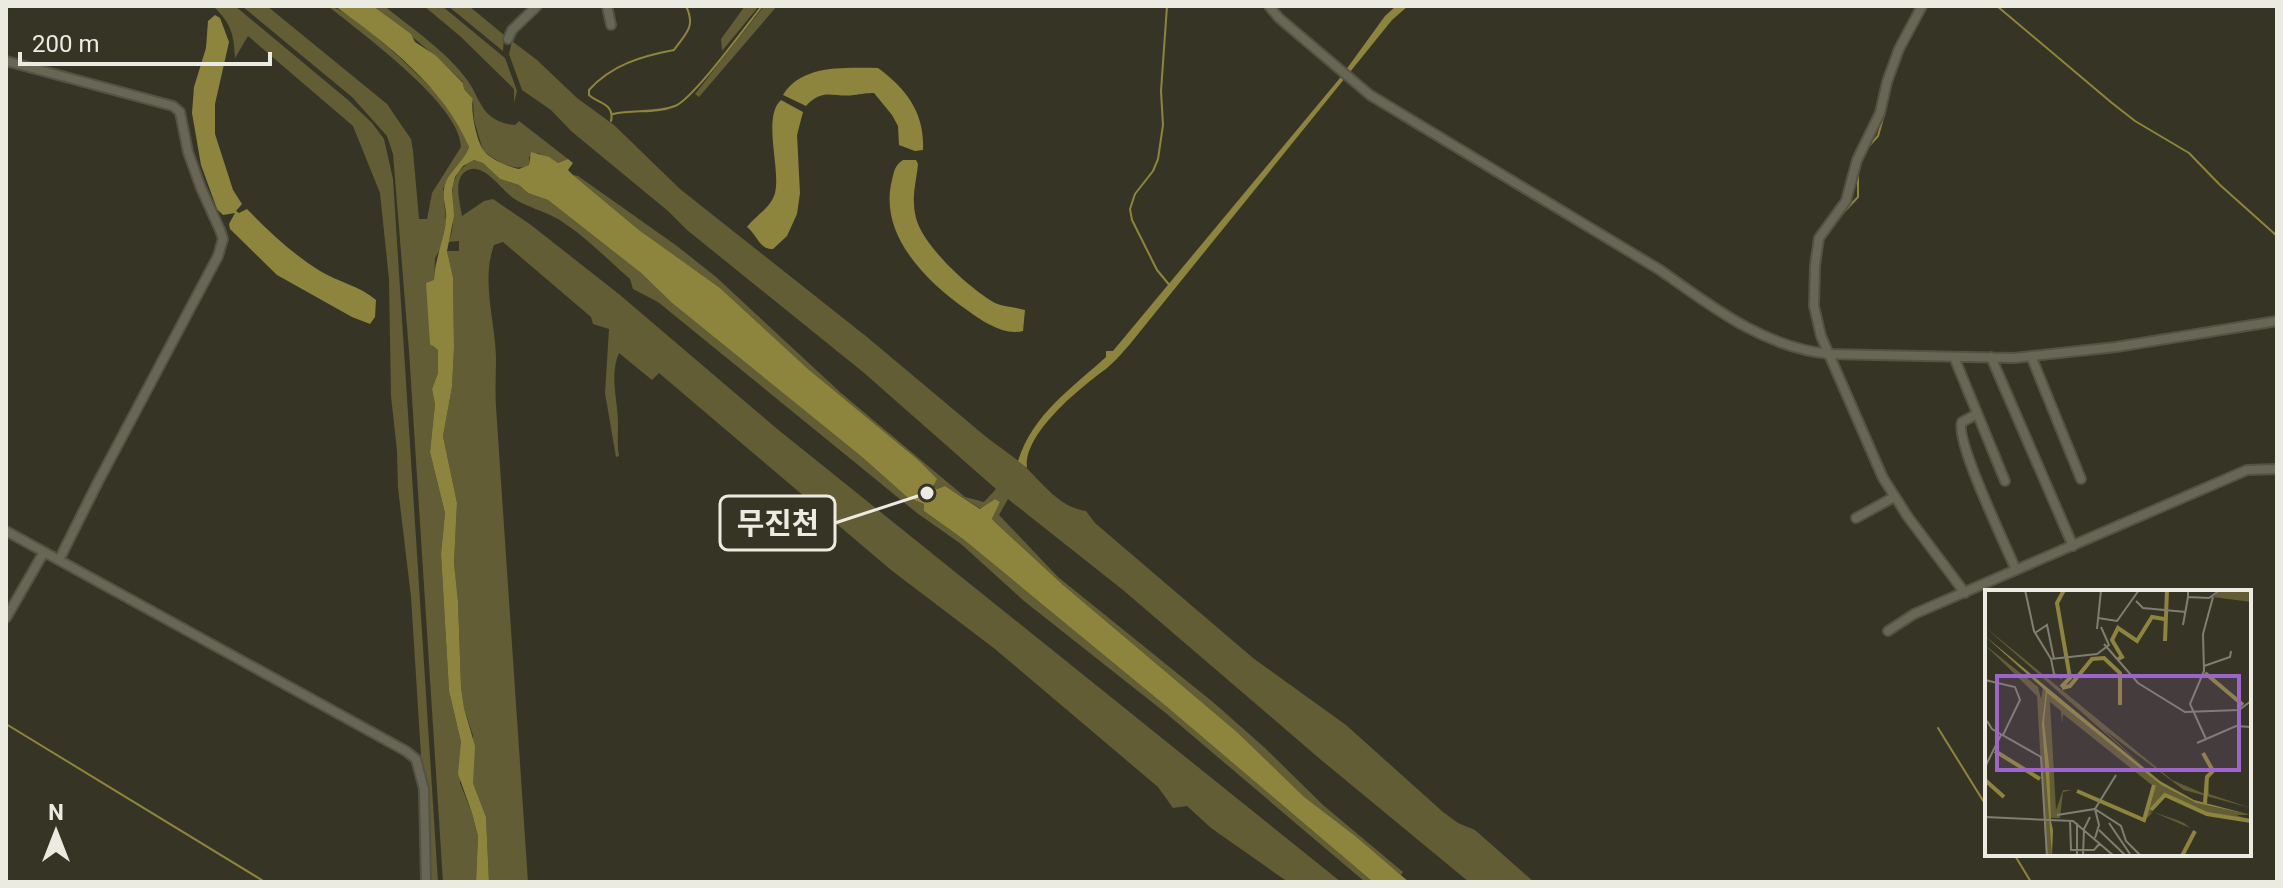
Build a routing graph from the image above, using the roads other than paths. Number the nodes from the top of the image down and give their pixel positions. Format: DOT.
graph roads {
  1 [pos="537,6"];
  2 [pos="607,6"];
  3 [pos="1269,6"];
  4 [pos="1922,6"];
  5 [pos="611,25"];
  6 [pos="508,39"];
  7 [pos="6,61"];
  8 [pos="2277,321"];
  9 [pos="1829,354"];
  10 [pos="2031,356"];
  11 [pos="1954,357"];
  12 [pos="1991,357"];
  13 [pos="1977,414"];
  14 [pos="2277,469"];
  15 [pos="2081,479"];
  16 [pos="2005,481"];
  17 [pos="1894,497"];
  18 [pos="1856,518"];
  19 [pos="6,531"];
  20 [pos="2073,546"];
  21 [pos="44,552"];
  22 [pos="59,560"];
  23 [pos="2016,570"];
  24 [pos="1965,593"];
  25 [pos="6,618"];
  26 [pos="1888,631"];
  27 [pos="426,882"];
  1 -- 6 [label="street"];
  2 -- 5 [label="street"];
  3 -- 9 [label="street"];
  4 -- 9 [label="street"];
  7 -- 22 [label="street"];
  8 -- 10 [label="street"];
  9 -- 11 [label="street"];
  9 -- 17 [label="street"];
  10 -- 12 [label="street"];
  10 -- 15 [label="street"];
  11 -- 12 [label="street"];
  11 -- 13 [label="street"];
  12 -- 20 [label="street"];
  13 -- 16 [label="street"];
  13 -- 23 [label="street"];
  14 -- 20 [label="street"];
  17 -- 18 [label="street"];
  17 -- 24 [label="street"];
  19 -- 21 [label="street"];
  20 -- 23 [label="street"];
  21 -- 22 [label="street"];
  21 -- 25 [label="street"];
  22 -- 27 [label="street"];
  23 -- 24 [label="street"];
  24 -- 26 [label="street"];
}
